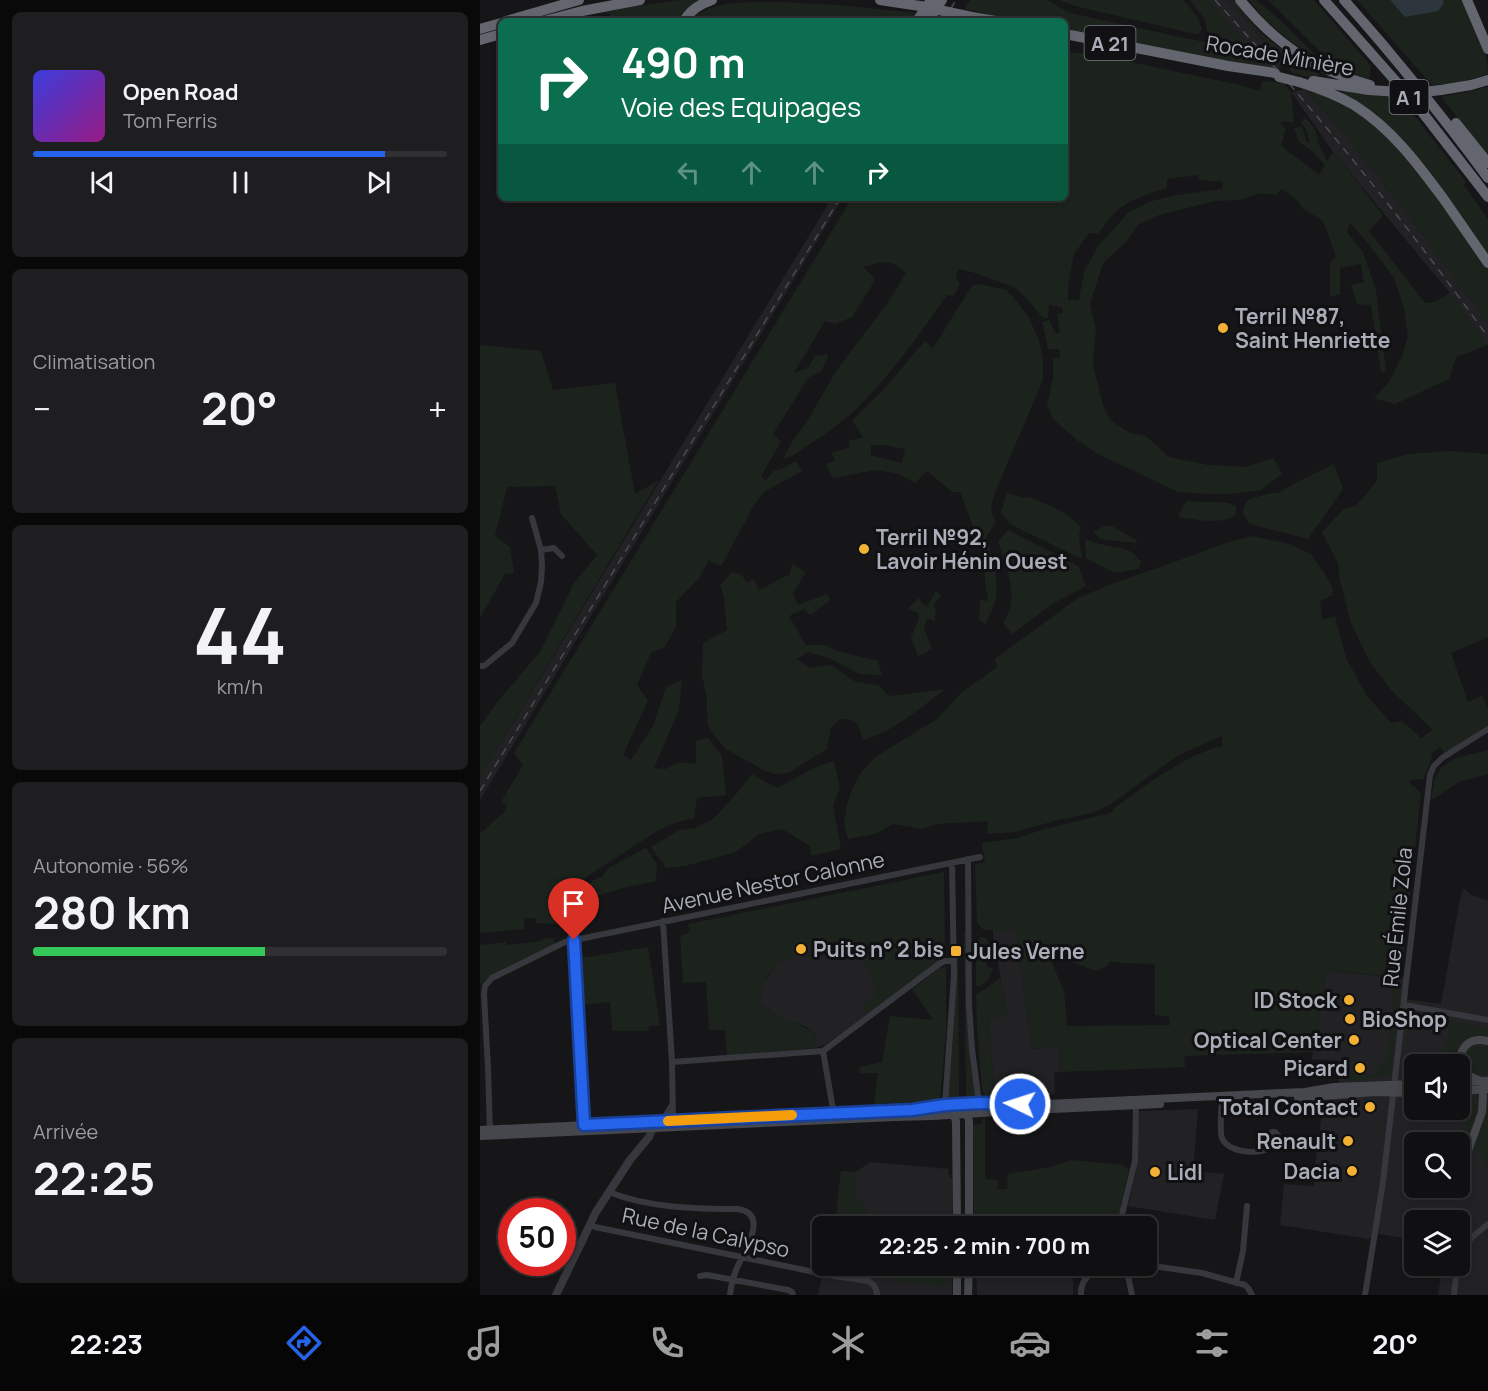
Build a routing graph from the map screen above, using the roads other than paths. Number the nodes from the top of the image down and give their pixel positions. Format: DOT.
graph roads {
  1 [pos="560,0"];
  2 [pos="579,0"];
  3 [pos="640,0"];
  4 [pos="712,0"];
  5 [pos="880,0"];
  6 [pos="931,0"];
  7 [pos="942,0"];
  8 [pos="1240,0"];
  9 [pos="1324,0"];
  10 [pos="1344,0"];
  11 [pos="1467,0"];
  12 [pos="528,14"];
  13 [pos="515,18"];
  14 [pos="555,18"];
  15 [pos="686,18"];
  16 [pos="920,18"];
  17 [pos="930,18"];
  18 [pos="982,18"];
  19 [pos="498,23"];
  20 [pos="480,29"];
  21 [pos="1068,35"];
  22 [pos="1488,50"];
  23 [pos="1297,80"];
  24 [pos="1488,80"];
  25 [pos="1370,87"];
  26 [pos="1419,88"];
  27 [pos="1488,163"];
  28 [pos="1488,178"];
  29 [pos="1488,197"];
  30 [pos="1488,262"];
  31 [pos="532,518"];
  32 [pos="541,550"];
  33 [pos="562,556"];
  34 [pos="481,667"];
  35 [pos="1488,729"];
  36 [pos="980,857"];
  37 [pos="968,859"];
  38 [pos="952,863"];
  39 [pos="663,921"];
  40 [pos="574,940"];
  41 [pos="954,961"];
  42 [pos="1404,1005"];
  43 [pos="1488,1020"];
  44 [pos="1488,1041"];
  45 [pos="823,1051"];
  46 [pos="1461,1054"];
  47 [pos="672,1062"];
  48 [pos="1404,1087"];
  49 [pos="1395,1089"];
  50 [pos="1404,1091"];
  51 [pos="1470,1091"];
  52 [pos="1486,1094"];
  53 [pos="1222,1098"];
  54 [pos="1136,1102"];
  55 [pos="673,1105"];
  56 [pos="971,1107"];
  57 [pos="950,1109"];
  58 [pos="834,1116"];
  59 [pos="673,1120"];
  60 [pos="662,1121"];
  61 [pos="636,1125"];
  62 [pos="652,1126"];
  63 [pos="584,1128"];
  64 [pos="480,1130"];
  65 [pos="490,1132"];
  66 [pos="480,1136"];
  67 [pos="1272,1145"];
  68 [pos="1470,1145"];
  69 [pos="639,1149"];
  70 [pos="609,1192"];
  71 [pos="1247,1206"];
  72 [pos="957,1216"];
  73 [pos="969,1216"];
  74 [pos="1122,1216"];
  75 [pos="590,1224"];
  76 [pos="1488,1224"];
  77 [pos="1470,1240"];
  78 [pos="742,1256"];
  79 [pos="1157,1267"];
  80 [pos="700,1276"];
  81 [pos="957,1276"];
  82 [pos="969,1276"];
  83 [pos="1089,1276"];
  84 [pos="1128,1276"];
  85 [pos="1456,1276"];
  86 [pos="732,1280"];
  87 [pos="1236,1283"];
  88 [pos="556,1295"];
  89 [pos="730,1295"];
  90 [pos="794,1295"];
  91 [pos="878,1295"];
  92 [pos="957,1295"];
  93 [pos="968,1295"];
  94 [pos="1081,1295"];
  95 [pos="1132,1295"];
  96 [pos="1252,1295"];
  97 [pos="1365,1295"];
  98 [pos="1454,1295"];
  1 -- 12 [label="highway"];
  2 -- 12 [label="highway"];
  3 -- 14 [label="highway"];
  4 -- 15 [label="highway"];
  5 -- 18 [label="highway, bridge"];
  6 -- 16 [label="highway"];
  7 -- 17 [label="highway"];
  8 -- 25 [label="highway"];
  9 -- 29 [label="highway, A 1"];
  10 -- 26 [label="highway, A 1"];
  11 -- 22 [label="highway"];
  12 -- 13 [label="highway"];
  19 -- 20 [label="highway"];
  21 -- 23 [label="highway, Rocade Minière / A 21, bridge"];
  23 -- 25 [label="highway, Rocade Minière / A 21"];
  23 -- 30 [label="highway"];
  24 -- 25 [label="highway, Rocade Minière / A 21, bridge"];
  26 -- 27 [label="highway"];
  26 -- 28 [label="highway, A 1"];
  31 -- 32 [label="street"];
  32 -- 33 [label="street"];
  32 -- 34 [label="street"];
  35 -- 42 [label="street, Rue Émile Zola"];
  36 -- 37 [label="street, Avenue Nestor Calonne"];
  37 -- 38 [label="street, Avenue Nestor Calonne"];
  37 -- 56 [label="street"];
  38 -- 39 [label="street, Avenue Nestor Calonne"];
  38 -- 41 [label="street"];
  39 -- 40 [label="street, Avenue Nestor Calonne"];
  39 -- 47 [label="street"];
  40 -- 63 [label="street"];
  40 -- 65 [label="street, Avenue Nestor Calonne"];
  41 -- 45 [label="street"];
  41 -- 57 [label="street"];
  42 -- 43 [label="street"];
  42 -- 49 [label="street, Rue Émile Zola"];
  44 -- 46 [label="main road"];
  45 -- 47 [label="street"];
  45 -- 58 [label="street"];
  47 -- 55 [label="street"];
  48 -- 49 [label="main road"];
  49 -- 50 [label="main road"];
  49 -- 53 [label="main road"];
  49 -- 97 [label="street, Rue Émile Zola"];
  51 -- 52 [label="main road"];
  52 -- 68 [label="main road"];
  53 -- 54 [label="main road"];
  53 -- 67 [label="street"];
  54 -- 56 [label="main road"];
  54 -- 56 [label="main road"];
  54 -- 74 [label="street"];
  55 -- 59 [label="street"];
  55 -- 60 [label="street"];
  56 -- 57 [label="main road"];
  56 -- 57 [label="main road"];
  56 -- 73 [label="main road"];
  57 -- 58 [label="main road"];
  57 -- 58 [label="main road"];
  57 -- 72 [label="main road"];
  58 -- 59 [label="main road"];
  58 -- 62 [label="main road"];
  59 -- 60 [label="main road"];
  59 -- 62 [label="street"];
  60 -- 61 [label="main road"];
  60 -- 62 [label="street"];
  61 -- 62 [label="main road"];
  61 -- 63 [label="main road"];
  61 -- 69 [label="street"];
  62 -- 69 [label="street"];
  63 -- 65 [label="main road"];
  64 -- 65 [label="main road"];
  65 -- 66 [label="main road"];
  69 -- 70 [label="street"];
  70 -- 75 [label="street"];
  70 -- 78 [label="street"];
  71 -- 87 [label="street"];
  75 -- 78 [label="street, Rue de la Calypso"];
  75 -- 88 [label="street"];
  76 -- 77 [label="street"];
  78 -- 86 [label="street"];
  78 -- 91 [label="street, Rue de la Calypso"];
  79 -- 87 [label="street"];
  80 -- 86 [label="street"];
  81 -- 92 [label="main road"];
  82 -- 93 [label="main road"];
  83 -- 94 [label="street"];
  84 -- 95 [label="street"];
  85 -- 98 [label="street"];
  86 -- 89 [label="street"];
  86 -- 90 [label="street"];
  87 -- 96 [label="street"];
}
